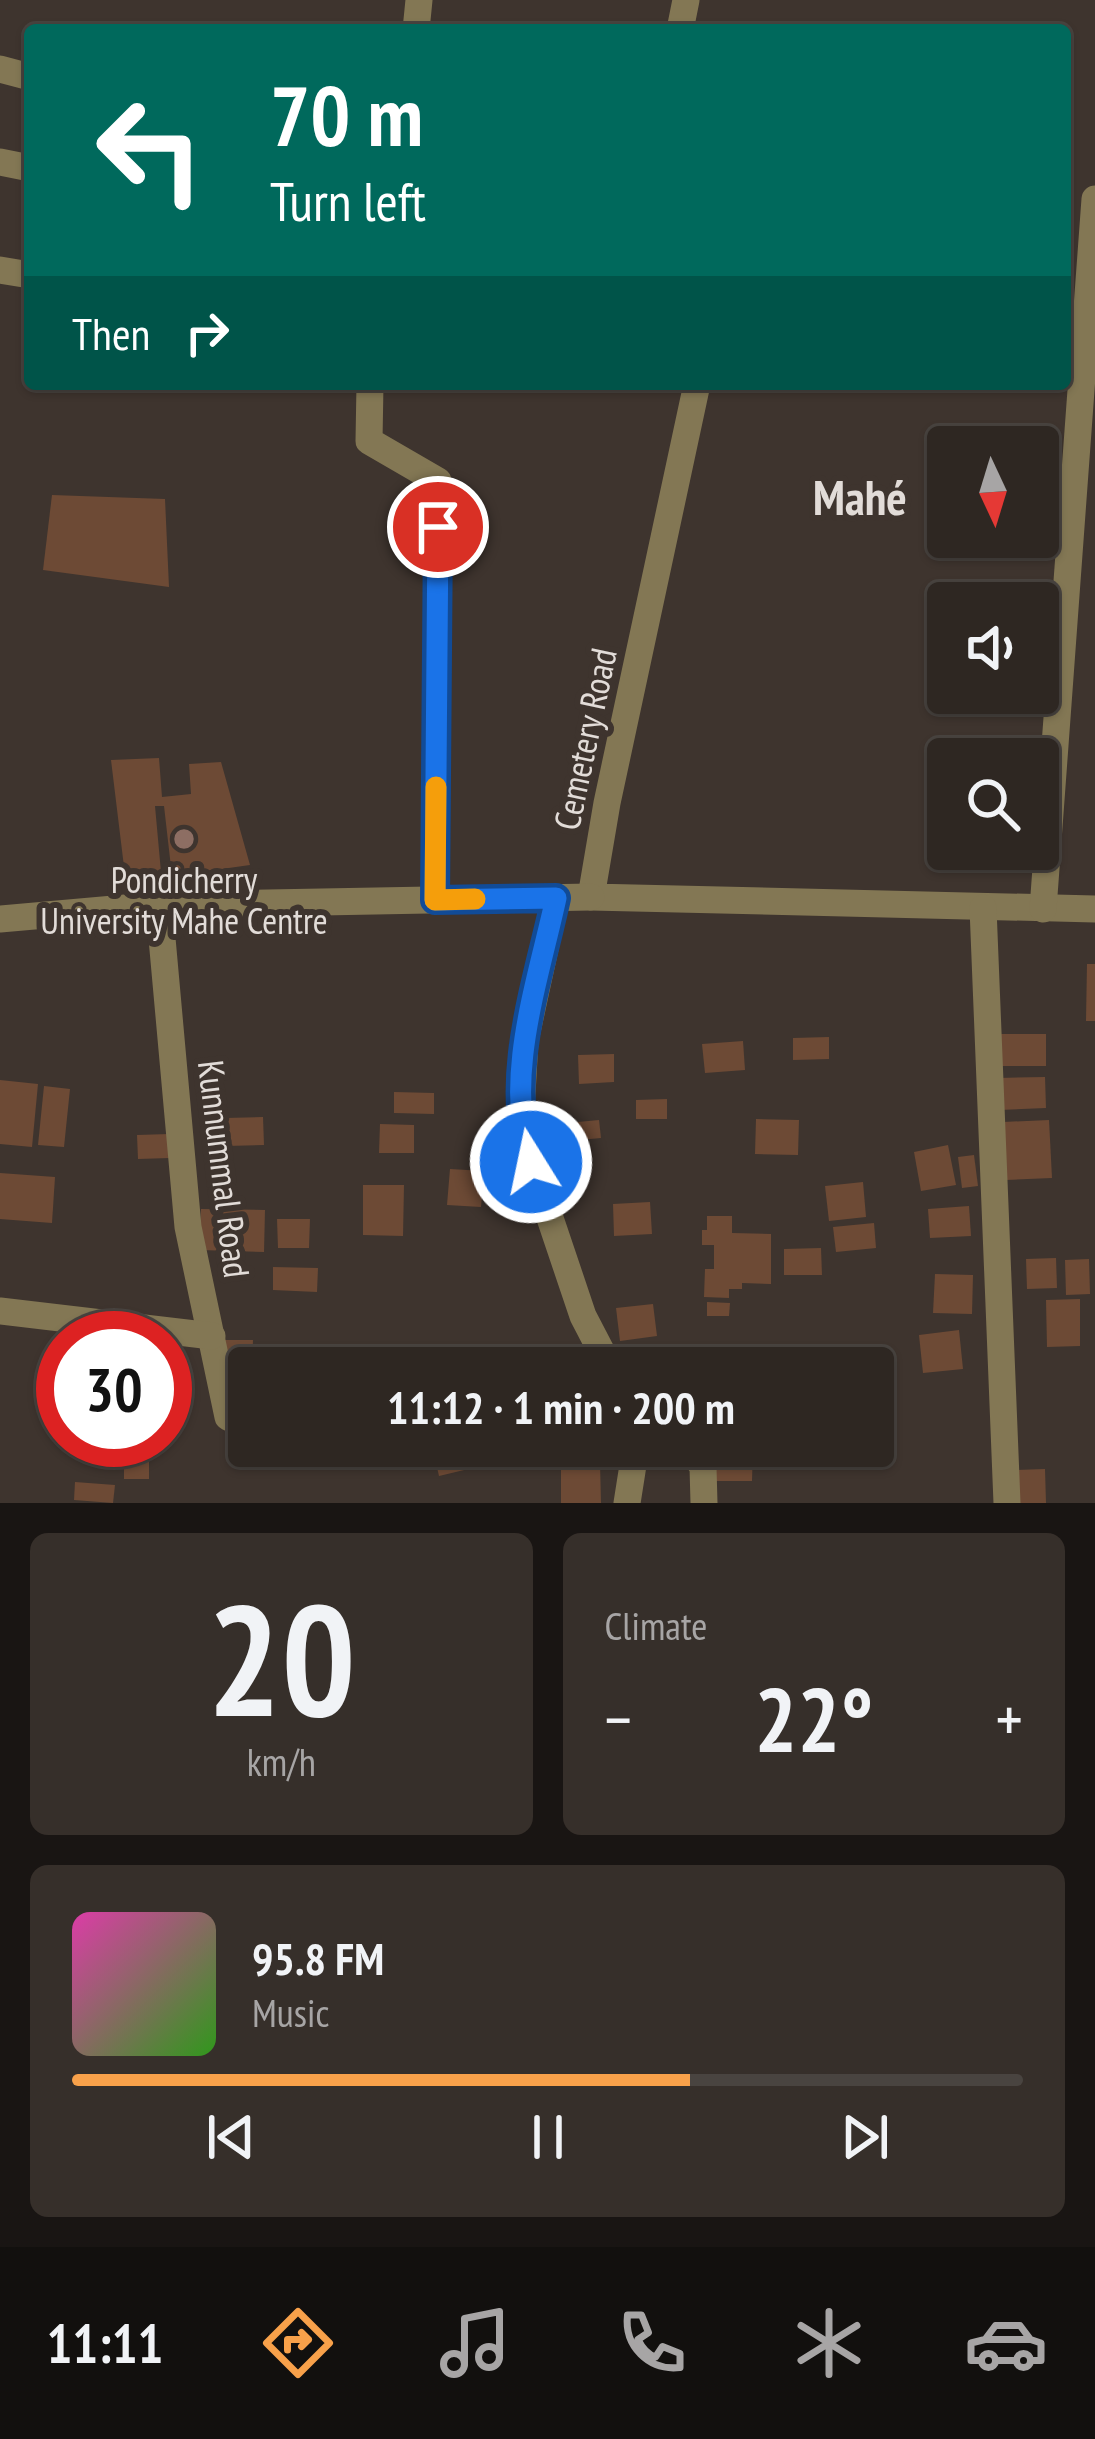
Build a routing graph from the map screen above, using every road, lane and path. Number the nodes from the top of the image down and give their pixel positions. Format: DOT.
graph roads {
  1 [pos="1095,199"];
  2 [pos="1082,319"];
  3 [pos="370,390"];
  4 [pos="696,390"];
  5 [pos="591,897"];
  6 [pos="556,898"];
  7 [pos="435,900"];
  8 [pos="159,905"];
  9 [pos="983,908"];
  10 [pos="1043,909"];
  11 [pos="1095,909"];
  12 [pos="0,919"];
  13 [pos="0,1311"];
  14 [pos="212,1336"];
  15 [pos="599,1347"];
  16 [pos="228,1417"];
  17 [pos="633,1467"];
  18 [pos="703,1467"];
  19 [pos="627,1503"];
  20 [pos="704,1503"];
  21 [pos="1007,1503"];
  1 -- 2 [label="street"];
  2 -- 10 [label="street"];
  3 -- 7 [label="street"];
  4 -- 5 [label="street, Cemetery Road"];
  5 -- 6 [label="street"];
  5 -- 9 [label="street"];
  6 -- 7 [label="street"];
  6 -- 15 [label="street"];
  7 -- 8 [label="street"];
  8 -- 12 [label="street"];
  8 -- 14 [label="street, Kunnummal Road"];
  9 -- 10 [label="street"];
  9 -- 21 [label="street"];
  10 -- 11 [label="street"];
  13 -- 14 [label="street"];
  14 -- 16 [label="street, Kunnummal Road"];
  17 -- 19 [label="street"];
  18 -- 20 [label="street"];
}
